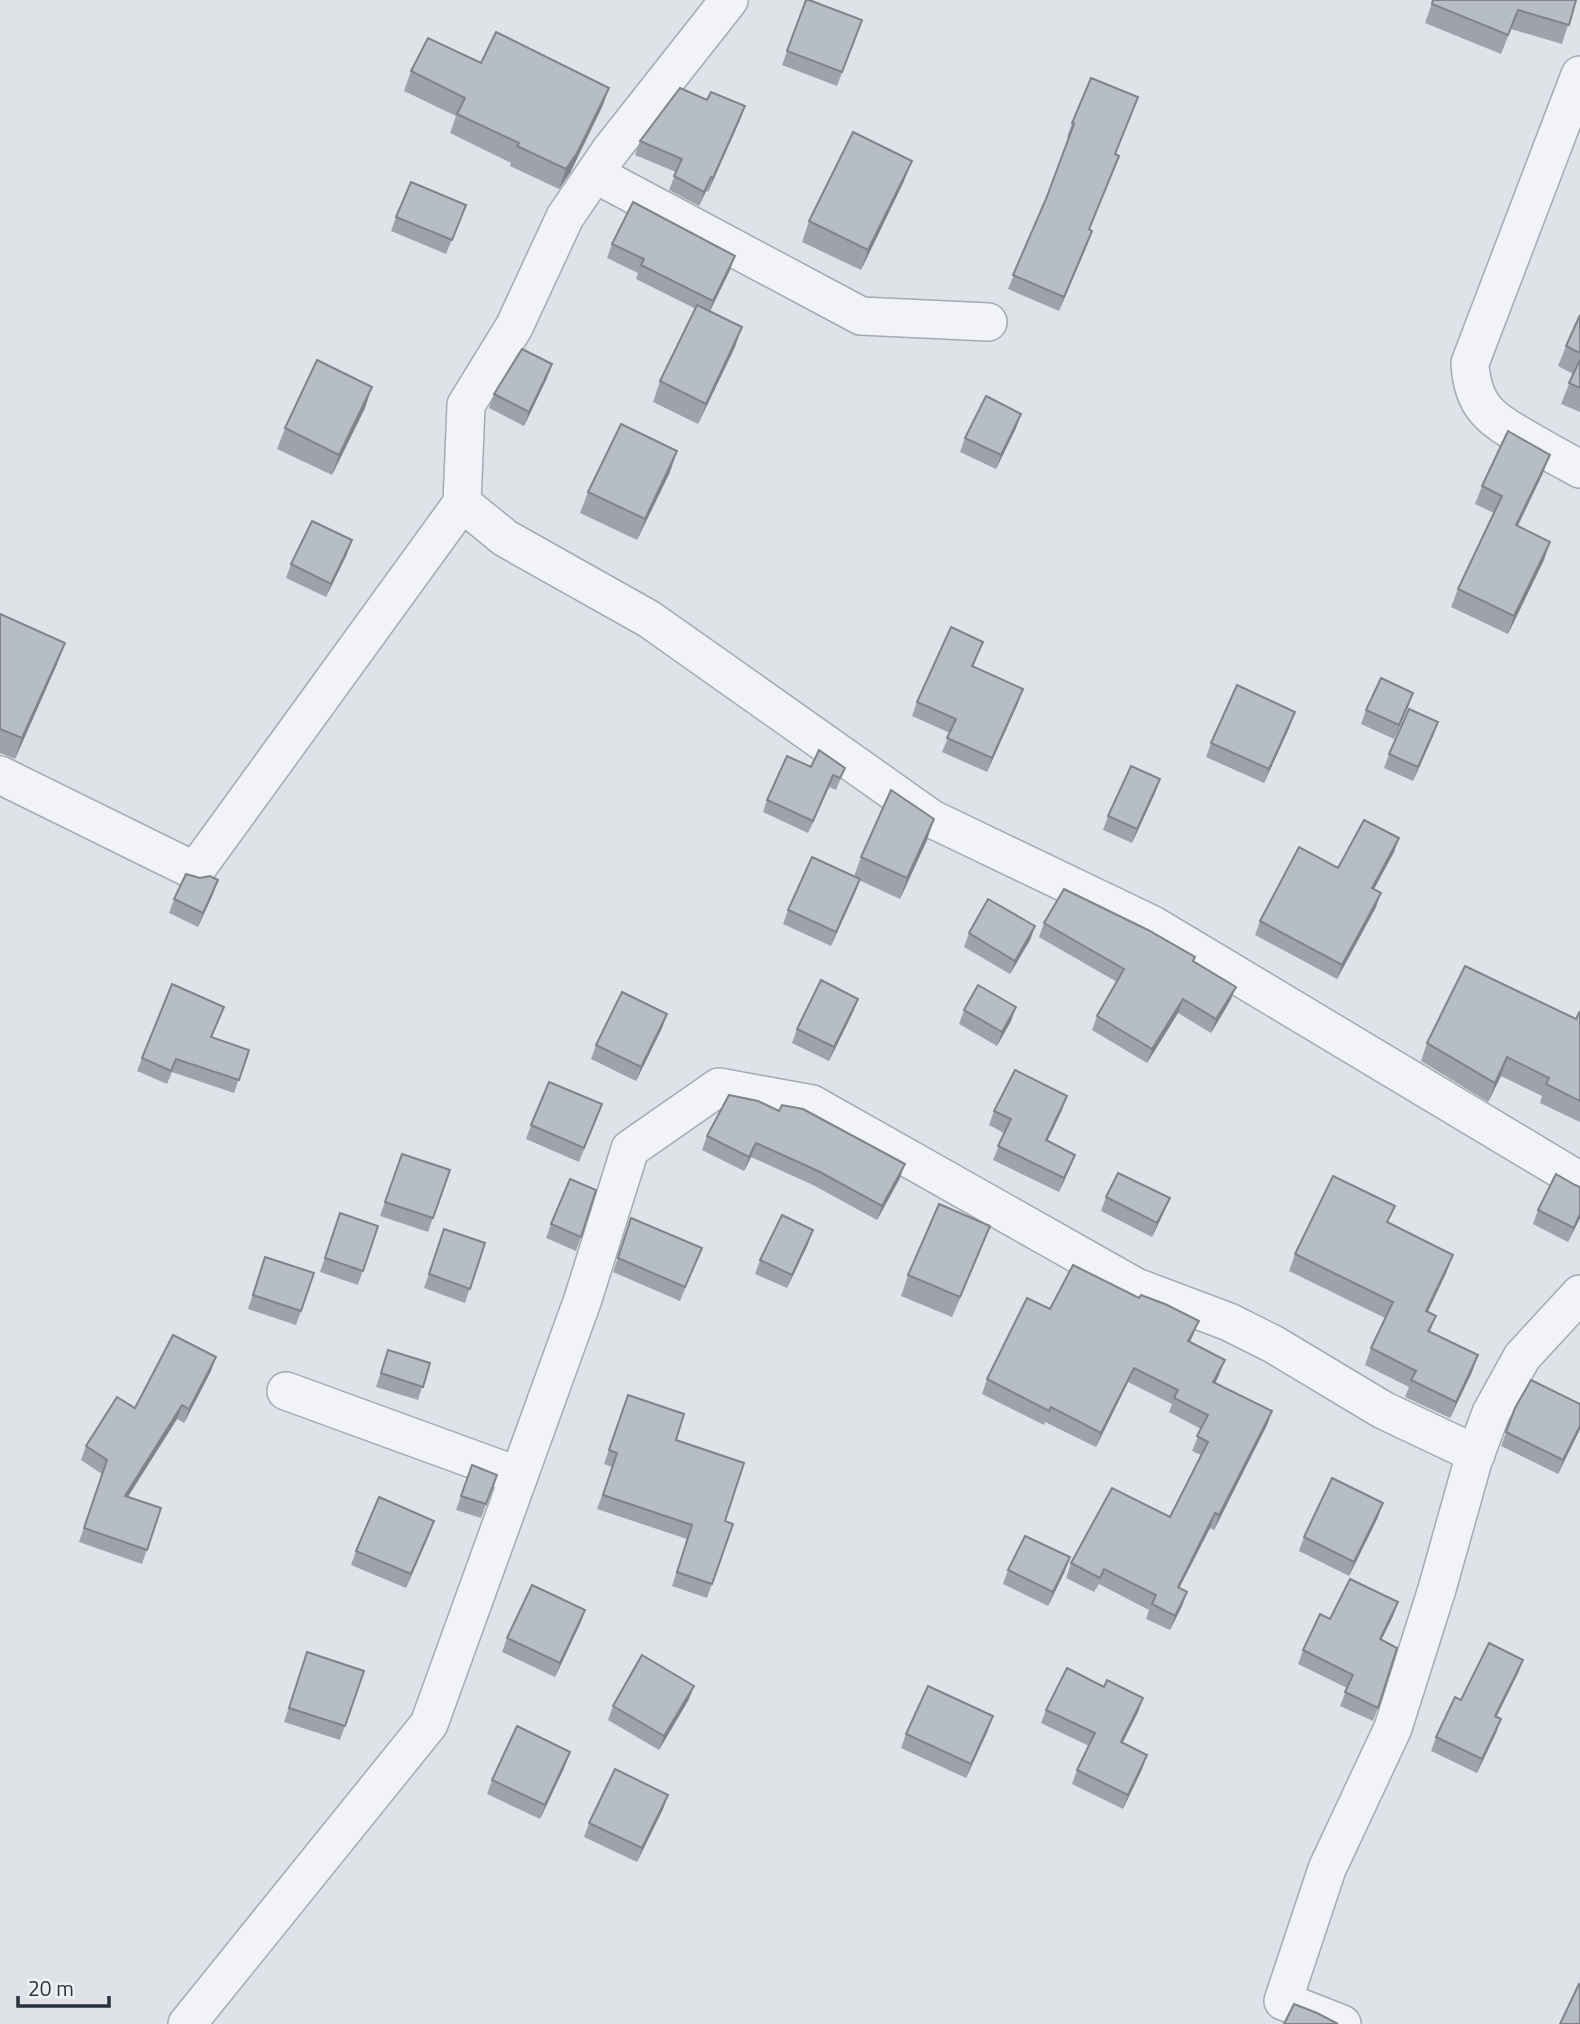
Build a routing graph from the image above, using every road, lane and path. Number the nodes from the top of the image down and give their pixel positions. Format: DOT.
graph roads {
  1 [pos="729,0"];
  2 [pos="1580,75"];
  3 [pos="595,174"];
  4 [pos="988,322"];
  5 [pos="1580,469"];
  6 [pos="462,503"];
  7 [pos="0,775"];
  8 [pos="1580,1181"];
  9 [pos="1580,1294"];
  10 [pos="286,1391"];
  11 [pos="1476,1454"];
  12 [pos="519,1476"];
  13 [pos="1277,2012"];
  14 [pos="187,2024"];
  15 [pos="1342,2024"];
  1 -- 3 [label="street"];
  2 -- 5 [label="street"];
  3 -- 4 [label="street"];
  3 -- 6 [label="street"];
  6 -- 7 [label="street"];
  6 -- 8 [label="street"];
  9 -- 11 [label="street"];
  10 -- 12 [label="street"];
  11 -- 12 [label="street"];
  11 -- 13 [label="street"];
  12 -- 14 [label="street"];
  13 -- 15 [label="street"];
}
